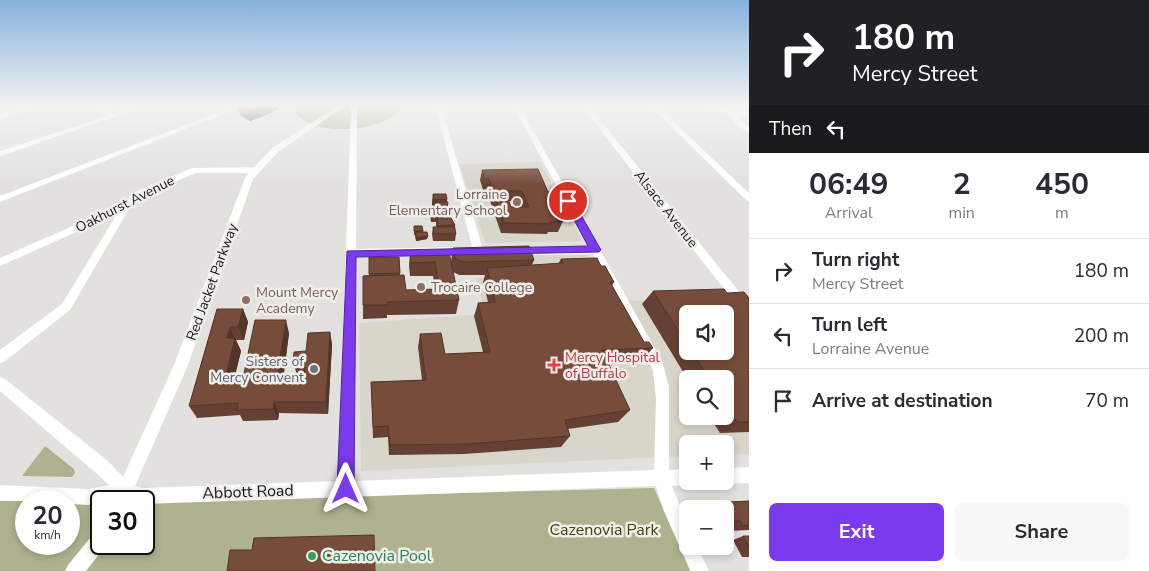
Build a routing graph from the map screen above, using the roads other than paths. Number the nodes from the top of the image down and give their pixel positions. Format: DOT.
graph roads {
  1 [pos="62,132"];
  2 [pos="175,132"];
  3 [pos="302,132"];
  4 [pos="355,132"];
  5 [pos="446,132"];
  6 [pos="531,132"];
  7 [pos="605,132"];
  8 [pos="680,132"];
  9 [pos="0,153"];
  10 [pos="255,170"];
  11 [pos="749,198"];
  12 [pos="0,199"];
  13 [pos="126,206"];
  14 [pos="595,250"];
  15 [pos="507,251"];
  16 [pos="351,253"];
  17 [pos="0,262"];
  18 [pos="749,313"];
  19 [pos="0,357"];
  20 [pos="0,383"];
  21 [pos="749,475"];
  22 [pos="734,476"];
  23 [pos="679,477"];
  24 [pos="662,478"];
  25 [pos="346,489"];
  26 [pos="118,490"];
  27 [pos="125,490"];
  28 [pos="0,493"];
  29 [pos="155,496"];
  30 [pos="90,497"];
  31 [pos="679,527"];
  32 [pos="90,551"];
  33 [pos="692,555"];
  34 [pos="74,571"];
  35 [pos="700,571"];
  1 -- 9 [label="street"];
  2 -- 12 [label="street"];
  3 -- 10 [label="street, Red Jacket Parkway"];
  4 -- 16 [label="street"];
  5 -- 16 [label="street"];
  6 -- 14 [label="street"];
  7 -- 18 [label="street, Alsace Avenue"];
  8 -- 11 [label="street"];
  10 -- 13 [label="street, Oakhurst Avenue"];
  10 -- 27 [label="street, Red Jacket Parkway"];
  13 -- 17 [label="street, Oakhurst Avenue"];
  13 -- 19 [label="street"];
  14 -- 15 [label="street"];
  14 -- 24 [label="street"];
  16 -- 25 [label="street"];
  20 -- 26 [label="street"];
  21 -- 22 [label="street"];
  23 -- 24 [label="street, Abbott Road"];
  24 -- 25 [label="street, Abbott Road"];
  24 -- 31 [label="street"];
  25 -- 29 [label="street, Abbott Road"];
  28 -- 30 [label="street"];
  32 -- 34 [label="street"];
  33 -- 35 [label="street"];
}
